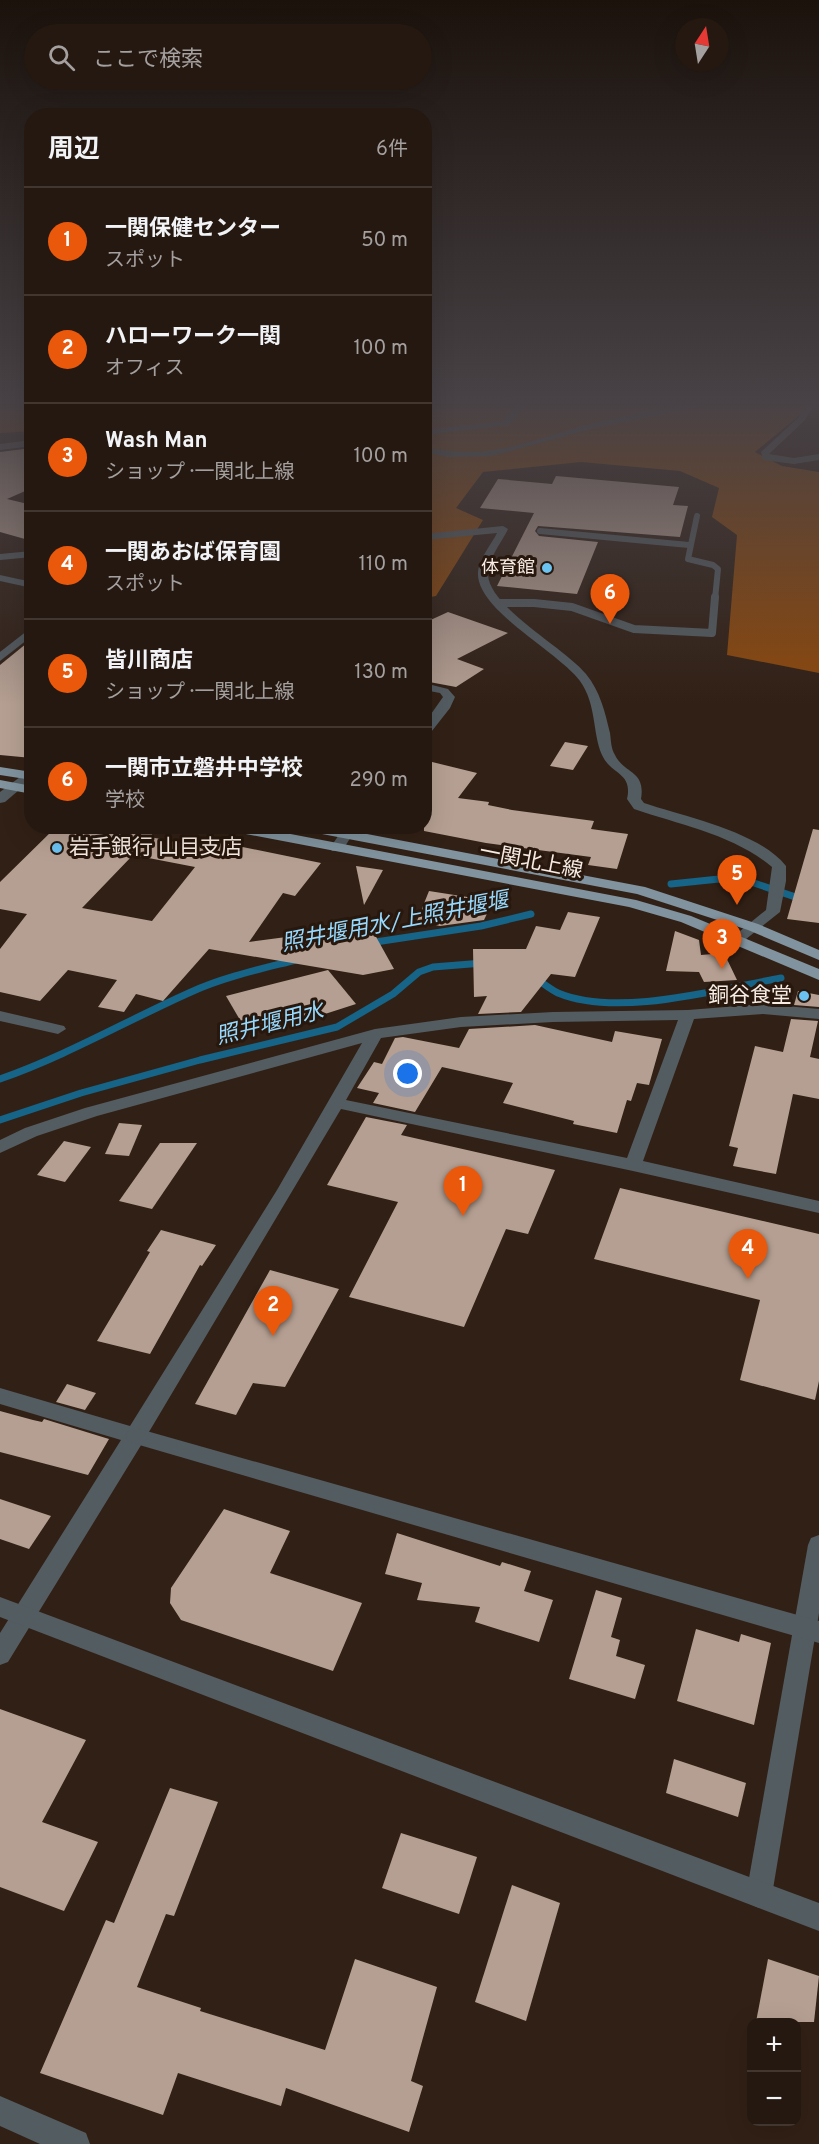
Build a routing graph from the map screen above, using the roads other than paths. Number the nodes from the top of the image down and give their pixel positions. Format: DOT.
graph roads {
  1 [pos="697,516"];
  2 [pos="540,531"];
  3 [pos="432,536"];
  4 [pos="689,545"];
  5 [pos="24,555"];
  6 [pos="0,557"];
  7 [pos="0,578"];
  8 [pos="24,583"];
  9 [pos="499,603"];
  10 [pos="24,637"];
  11 [pos="0,658"];
  12 [pos="432,688"];
  13 [pos="432,721"];
  14 [pos="0,771"];
  15 [pos="24,774"];
  16 [pos="24,779"];
  17 [pos="0,784"];
  18 [pos="14,786"];
  19 [pos="24,788"];
  20 [pos="0,799"];
  21 [pos="266,834"];
  22 [pos="347,834"];
  23 [pos="364,834"];
  24 [pos="337,848"];
  25 [pos="753,927"];
  26 [pos="736,940"];
  27 [pos="819,955"];
  28 [pos="819,975"];
  29 [pos="819,1014"];
  30 [pos="688,1015"];
  31 [pos="0,1016"];
  32 [pos="58,1029"];
  33 [pos="375,1034"];
  34 [pos="337,1103"];
  35 [pos="0,1147"];
  36 [pos="633,1165"];
  37 [pos="819,1207"];
  38 [pos="0,1396"];
  39 [pos="136,1436"];
  40 [pos="819,1545"];
  41 [pos="12,1611"];
  42 [pos="812,1629"];
  43 [pos="0,1654"];
  44 [pos="759,1896"];
  45 [pos="819,1917"];
  46 [pos="0,2111"];
  47 [pos="75,2144"];
  1 -- 4 [label="lane"];
  2 -- 4 [label="lane"];
  3 -- 9 [label="street"];
  4 -- 9 [label="lane"];
  5 -- 6 [label="lane"];
  7 -- 8 [label="street"];
  9 -- 25 [label="street"];
  10 -- 11 [label="street"];
  12 -- 13 [label="street"];
  14 -- 15 [label="main road"];
  16 -- 18 [label="street"];
  17 -- 18 [label="main road"];
  18 -- 19 [label="main road"];
  18 -- 20 [label="street"];
  21 -- 24 [label="main road, 一関北上線"];
  22 -- 24 [label="street"];
  23 -- 25 [label="main road, 一関北上線"];
  24 -- 26 [label="main road, 一関北上線"];
  25 -- 26 [label="street"];
  25 -- 27 [label="main road, 一関北上線"];
  26 -- 28 [label="main road, 一関北上線"];
  29 -- 30 [label="street"];
  30 -- 33 [label="street"];
  30 -- 36 [label="street"];
  31 -- 32 [label="street"];
  33 -- 34 [label="street"];
  33 -- 35 [label="street"];
  34 -- 36 [label="street"];
  34 -- 39 [label="street"];
  36 -- 37 [label="street"];
  38 -- 39 [label="street"];
  39 -- 41 [label="street"];
  39 -- 42 [label="street"];
  40 -- 42 [label="street"];
  41 -- 43 [label="street"];
  41 -- 44 [label="street"];
  42 -- 44 [label="street"];
  44 -- 45 [label="street"];
  46 -- 47 [label="street"];
}
